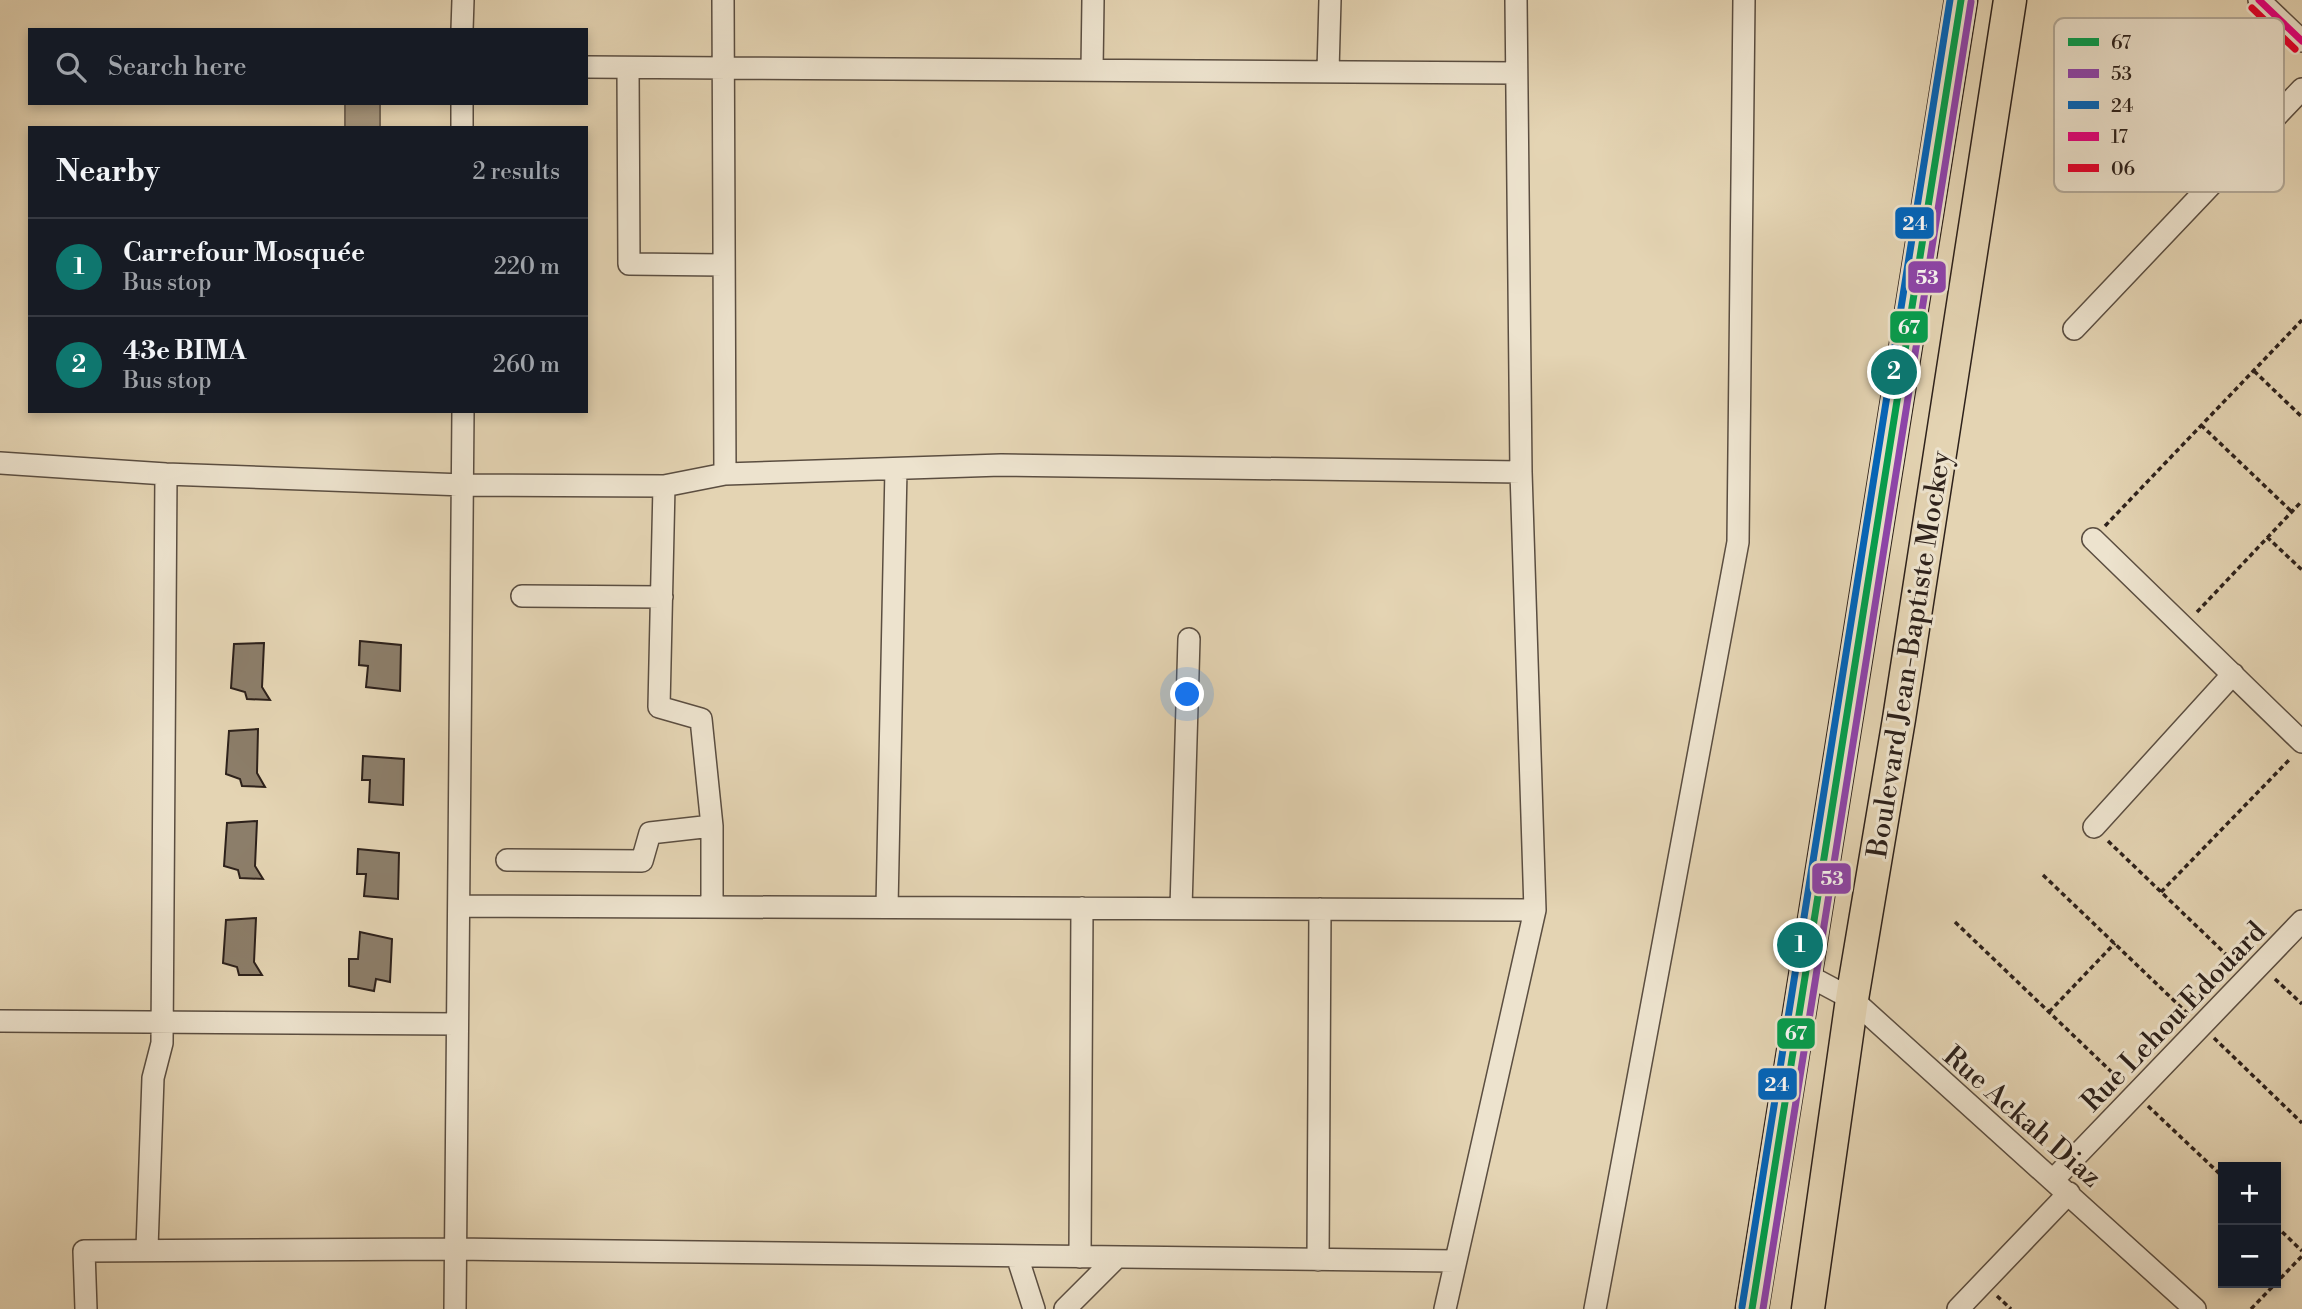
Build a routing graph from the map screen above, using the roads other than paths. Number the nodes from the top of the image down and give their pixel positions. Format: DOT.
graph roads {
  1 [pos="463,0"];
  2 [pos="723,0"];
  3 [pos="1093,0"];
  4 [pos="1330,0"];
  5 [pos="1516,0"];
  6 [pos="1744,0"];
  7 [pos="1961,0"];
  8 [pos="2010,0"];
  9 [pos="2259,0"];
  10 [pos="2278,18"];
  11 [pos="2284,24"];
  12 [pos="462,28"];
  13 [pos="2302,41"];
  14 [pos="588,67"];
  15 [pos="628,68"];
  16 [pos="723,68"];
  17 [pos="1092,69"];
  18 [pos="1328,71"];
  19 [pos="1515,73"];
  20 [pos="2302,89"];
  21 [pos="462,105"];
  22 [pos="2284,108"];
  23 [pos="462,126"];
  24 [pos="2204,192"];
  25 [pos="723,265"];
  26 [pos="2074,329"];
  27 [pos="463,413"];
  28 [pos="0,463"];
  29 [pos="896,469"];
  30 [pos="1521,471"];
  31 [pos="166,474"];
  32 [pos="725,474"];
  33 [pos="464,485"];
  34 [pos="664,486"];
  35 [pos="2093,539"];
  36 [pos="522,596"];
  37 [pos="662,597"];
  38 [pos="1189,639"];
  39 [pos="2233,674"];
  40 [pos="2297,749"];
  41 [pos="712,826"];
  42 [pos="2094,827"];
  43 [pos="506,860"];
  44 [pos="461,905"];
  45 [pos="712,906"];
  46 [pos="887,907"];
  47 [pos="1082,908"];
  48 [pos="1181,908"];
  49 [pos="1320,909"];
  50 [pos="1535,910"];
  51 [pos="2302,921"];
  52 [pos="1807,975"];
  53 [pos="1853,999"];
  54 [pos="0,1021"];
  55 [pos="162,1023"];
  56 [pos="457,1024"];
  57 [pos="2062,1186"];
  58 [pos="147,1248"];
  59 [pos="455,1249"];
  60 [pos="1017,1256"];
  61 [pos="1080,1257"];
  62 [pos="1117,1257"];
  63 [pos="1318,1260"];
  64 [pos="1455,1261"];
  65 [pos="86,1309"];
  66 [pos="455,1309"];
  67 [pos="1034,1309"];
  68 [pos="1065,1309"];
  69 [pos="1446,1309"];
  70 [pos="1595,1309"];
  71 [pos="1752,1309"];
  72 [pos="1808,1309"];
  73 [pos="1958,1309"];
  74 [pos="2195,1309"];
  1 -- 12 [label="street"];
  2 -- 16 [label="street"];
  3 -- 17 [label="street"];
  4 -- 18 [label="street"];
  5 -- 19 [label="street"];
  6 -- 70 [label="street"];
  7 -- 52 [label="highway, Boulevard Jean-Baptiste Mockey"];
  8 -- 53 [label="highway, Boulevard Jean-Baptiste Mockey"];
  9 -- 10 [label="street"];
  11 -- 13 [label="street"];
  14 -- 15 [label="street"];
  15 -- 16 [label="street"];
  15 -- 25 [label="street"];
  16 -- 17 [label="street"];
  16 -- 25 [label="street"];
  17 -- 18 [label="street"];
  18 -- 19 [label="street"];
  19 -- 30 [label="street"];
  20 -- 22 [label="street"];
  21 -- 23 [label="street"];
  24 -- 26 [label="street"];
  25 -- 32 [label="street"];
  27 -- 33 [label="street"];
  28 -- 31 [label="street"];
  29 -- 30 [label="street"];
  29 -- 32 [label="street"];
  29 -- 46 [label="street"];
  30 -- 50 [label="street"];
  31 -- 33 [label="street"];
  31 -- 55 [label="street"];
  32 -- 34 [label="street"];
  33 -- 34 [label="street"];
  33 -- 44 [label="street"];
  34 -- 37 [label="street"];
  35 -- 39 [label="street"];
  36 -- 37 [label="street"];
  37 -- 41 [label="street"];
  38 -- 48 [label="street"];
  39 -- 40 [label="street"];
  39 -- 42 [label="street"];
  41 -- 43 [label="street"];
  41 -- 45 [label="street"];
  44 -- 45 [label="street"];
  44 -- 56 [label="street"];
  45 -- 46 [label="street"];
  46 -- 47 [label="street"];
  47 -- 48 [label="street"];
  47 -- 61 [label="street"];
  48 -- 49 [label="street"];
  49 -- 50 [label="street"];
  49 -- 63 [label="street"];
  50 -- 64 [label="street"];
  51 -- 57 [label="street, Rue Lehou Edouard"];
  52 -- 53 [label="street, Rue Ackah Diaz"];
  52 -- 71 [label="highway, Boulevard Jean-Baptiste Mockey"];
  53 -- 57 [label="street, Rue Ackah Diaz"];
  53 -- 72 [label="highway, Boulevard Jean-Baptiste Mockey"];
  54 -- 55 [label="street"];
  55 -- 56 [label="street"];
  55 -- 58 [label="street"];
  56 -- 59 [label="street"];
  57 -- 73 [label="street, Rue Lehou Edouard"];
  57 -- 74 [label="street, Rue Ackah Diaz"];
  58 -- 59 [label="street"];
  58 -- 65 [label="street"];
  59 -- 60 [label="street"];
  59 -- 66 [label="street"];
  60 -- 61 [label="street"];
  60 -- 67 [label="street"];
  61 -- 62 [label="street"];
  62 -- 63 [label="street"];
  62 -- 68 [label="street"];
  63 -- 64 [label="street"];
  64 -- 69 [label="street"];
}
